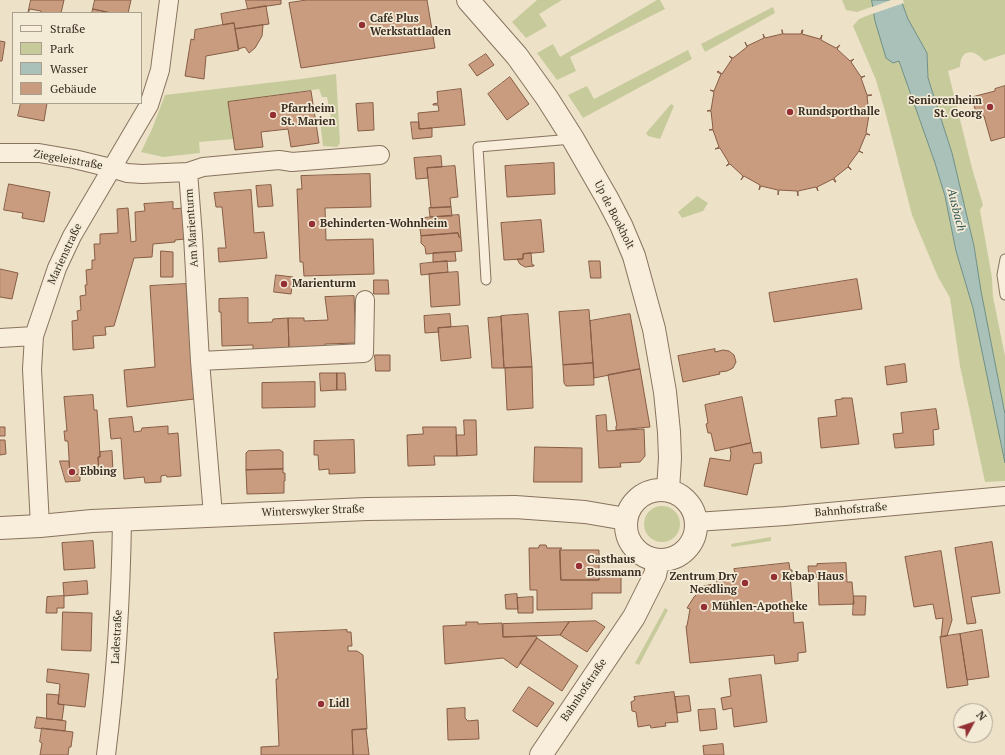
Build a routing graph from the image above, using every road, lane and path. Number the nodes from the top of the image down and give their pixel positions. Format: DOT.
graph roads {
  1 [pos="169,0"];
  2 [pos="468,0"];
  3 [pos="573,139"];
  4 [pos="0,153"];
  5 [pos="380,155"];
  6 [pos="112,168"];
  7 [pos="188,172"];
  8 [pos="1005,259"];
  9 [pos="486,280"];
  10 [pos="1005,295"];
  11 [pos="365,300"];
  12 [pos="34,336"];
  13 [pos="0,338"];
  14 [pos="200,361"];
  15 [pos="668,490"];
  16 [pos="998,497"];
  17 [pos="213,515"];
  18 [pos="122,519"];
  19 [pos="626,519"];
  20 [pos="696,522"];
  21 [pos="40,526"];
  22 [pos="0,528"];
  23 [pos="658,561"];
  24 [pos="106,755"];
  25 [pos="541,755"];
  1 -- 6 [label="street, Marienstraße"];
  2 -- 3 [label="street, Up de Bookholt"];
  3 -- 9 [label="lane"];
  3 -- 15 [label="street, Up de Bookholt"];
  4 -- 6 [label="street, Ziegeleistraße"];
  5 -- 7 [label="street"];
  6 -- 7 [label="street"];
  6 -- 12 [label="street, Marienstraße"];
  7 -- 14 [label="street, Am Marienturm"];
  8 -- 10 [label="lane"];
  11 -- 14 [label="street"];
  12 -- 13 [label="street"];
  12 -- 21 [label="street, Marienstraße"];
  14 -- 17 [label="street, Am Marienturm"];
  15 -- 19 [label="street"];
  15 -- 20 [label="street"];
  16 -- 20 [label="street, Bahnhofstraße"];
  17 -- 18 [label="street, Winterswyker Straße"];
  17 -- 19 [label="street, Winterswyker Straße"];
  18 -- 21 [label="street, Winterswyker Straße"];
  18 -- 24 [label="street, Ladestraße"];
  19 -- 23 [label="street"];
  20 -- 23 [label="street"];
  21 -- 22 [label="street, Winterswyker Straße"];
  23 -- 25 [label="street, Bahnhofstraße"];
}
